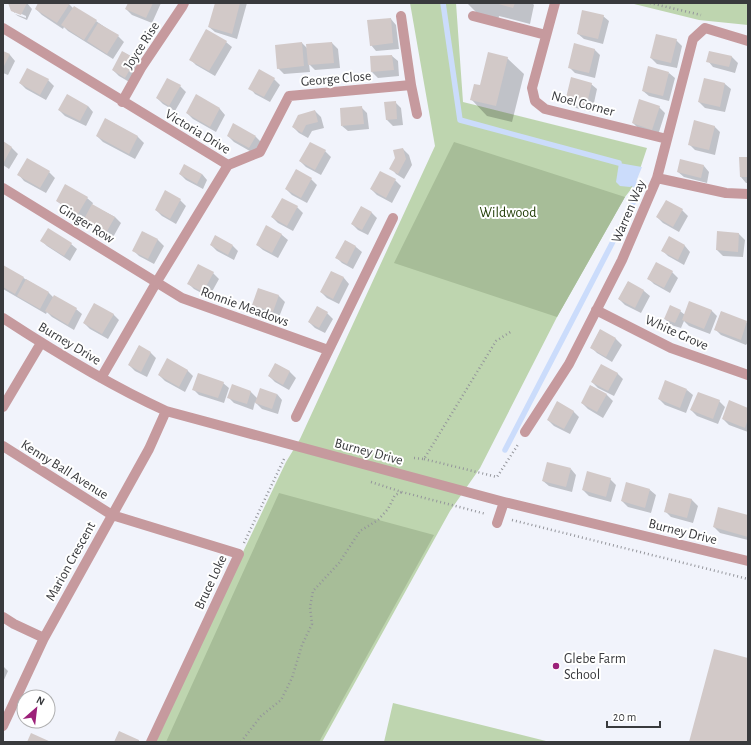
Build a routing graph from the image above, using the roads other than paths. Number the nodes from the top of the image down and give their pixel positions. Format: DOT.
graph roads {
  1 [pos="184,3"];
  2 [pos="555,3"];
  3 [pos="400,16"];
  4 [pos="473,16"];
  5 [pos="3,28"];
  6 [pos="546,35"];
  7 [pos="748,41"];
  8 [pos="410,85"];
  9 [pos="122,102"];
  10 [pos="417,114"];
  11 [pos="668,139"];
  12 [pos="228,165"];
  13 [pos="657,178"];
  14 [pos="3,188"];
  15 [pos="748,194"];
  16 [pos="392,218"];
  17 [pos="156,283"];
  18 [pos="596,310"];
  19 [pos="3,318"];
  20 [pos="42,343"];
  21 [pos="328,350"];
  22 [pos="748,375"];
  23 [pos="101,378"];
  24 [pos="3,407"];
  25 [pos="166,411"];
  26 [pos="296,417"];
  27 [pos="525,432"];
  28 [pos="3,446"];
  29 [pos="504,502"];
  30 [pos="112,515"];
  31 [pos="497,523"];
  32 [pos="748,561"];
  33 [pos="3,617"];
  34 [pos="44,638"];
  35 [pos="3,726"];
  36 [pos="151,742"];
  1 -- 9 [label="street, Joyce Rise"];
  2 -- 6 [label="street, Noel Corner"];
  3 -- 8 [label="street"];
  4 -- 6 [label="street"];
  5 -- 9 [label="street, Victoria Drive"];
  6 -- 11 [label="street, Noel Corner"];
  7 -- 11 [label="street, Warren Way"];
  8 -- 10 [label="street"];
  8 -- 12 [label="street, George Close"];
  9 -- 12 [label="street, Victoria Drive"];
  11 -- 13 [label="street, Warren Way"];
  12 -- 17 [label="street, Victoria Drive"];
  13 -- 15 [label="street"];
  13 -- 18 [label="street, Warren Way"];
  14 -- 17 [label="street, Ginger Row"];
  16 -- 21 [label="street"];
  17 -- 21 [label="street, Ronnie Meadows"];
  17 -- 23 [label="street, Victoria Drive"];
  18 -- 22 [label="street, White Grove"];
  18 -- 27 [label="street, Warren Way"];
  19 -- 20 [label="street, Burney Drive"];
  20 -- 23 [label="street, Burney Drive"];
  20 -- 24 [label="street"];
  21 -- 26 [label="street"];
  23 -- 25 [label="street, Burney Drive"];
  25 -- 29 [label="street, Burney Drive"];
  25 -- 30 [label="street, Marion Crescent"];
  28 -- 30 [label="street, Kenny Ball Avenue"];
  29 -- 31 [label="street"];
  29 -- 32 [label="street, Burney Drive"];
  30 -- 34 [label="street, Marion Crescent"];
  30 -- 36 [label="street, Bruce Loke"];
  33 -- 34 [label="street"];
  34 -- 35 [label="street, Marion Crescent"];
}
